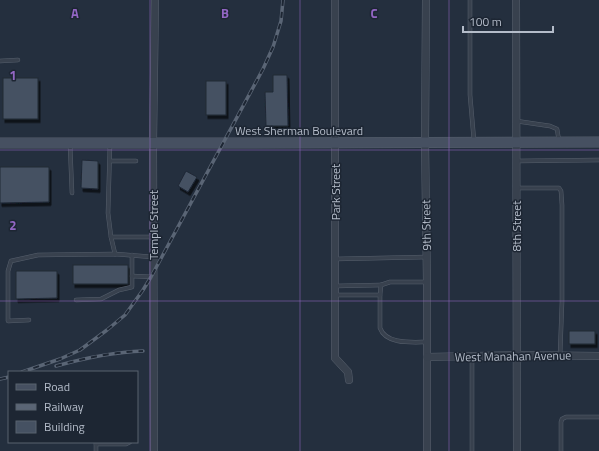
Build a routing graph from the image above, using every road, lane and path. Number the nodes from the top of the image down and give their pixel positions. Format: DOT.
graph roads {
  1 [pos="155,0"];
  2 [pos="335,0"];
  3 [pos="426,0"];
  4 [pos="470,0"];
  5 [pos="516,0"];
  6 [pos="18,60"];
  7 [pos="0,61"];
  8 [pos="516,122"];
  9 [pos="335,142"];
  10 [pos="425,142"];
  11 [pos="474,142"];
  12 [pos="516,142"];
  13 [pos="559,142"];
  14 [pos="599,142"];
  15 [pos="0,143"];
  16 [pos="70,143"];
  17 [pos="110,143"];
  18 [pos="153,143"];
  19 [pos="599,160"];
  20 [pos="110,161"];
  21 [pos="136,161"];
  22 [pos="516,161"];
  23 [pos="516,188"];
  24 [pos="72,193"];
  25 [pos="111,237"];
  26 [pos="153,237"];
  27 [pos="115,254"];
  28 [pos="132,255"];
  29 [pos="153,257"];
  30 [pos="427,257"];
  31 [pos="335,259"];
  32 [pos="132,276"];
  33 [pos="154,277"];
  34 [pos="427,282"];
  35 [pos="381,285"];
  36 [pos="335,286"];
  37 [pos="335,295"];
  38 [pos="380,296"];
  39 [pos="76,300"];
  40 [pos="29,320"];
  41 [pos="428,342"];
  42 [pos="517,355"];
  43 [pos="472,356"];
  44 [pos="560,356"];
  45 [pos="599,356"];
  46 [pos="427,357"];
  47 [pos="349,380"];
  48 [pos="599,417"];
  49 [pos="96,443"];
  50 [pos="128,443"];
  51 [pos="96,451"];
  52 [pos="154,451"];
  53 [pos="427,451"];
  54 [pos="472,451"];
  55 [pos="517,451"];
  56 [pos="561,451"];
  1 -- 18 [label="street, Temple Street"];
  2 -- 9 [label="street, Park Street"];
  3 -- 10 [label="street, 9th Street"];
  4 -- 11 [label="lane"];
  5 -- 8 [label="street, 8th Street"];
  6 -- 7 [label="lane"];
  8 -- 12 [label="street, 8th Street"];
  8 -- 13 [label="lane"];
  9 -- 10 [label="main road, West Sherman Boulevard"];
  9 -- 18 [label="main road, West Sherman Boulevard"];
  9 -- 31 [label="street, Park Street"];
  10 -- 11 [label="main road, West Sherman Boulevard"];
  10 -- 30 [label="street, 9th Street"];
  11 -- 12 [label="main road, West Sherman Boulevard"];
  12 -- 13 [label="main road, West Sherman Boulevard"];
  12 -- 22 [label="street, 8th Street"];
  13 -- 14 [label="main road, West Sherman Boulevard"];
  15 -- 16 [label="main road, West Sherman Boulevard"];
  16 -- 17 [label="main road, West Sherman Boulevard"];
  16 -- 24 [label="lane"];
  17 -- 18 [label="main road, West Sherman Boulevard"];
  17 -- 20 [label="lane"];
  18 -- 26 [label="street, Temple Street"];
  19 -- 22 [label="lane"];
  20 -- 21 [label="lane"];
  20 -- 25 [label="lane"];
  22 -- 23 [label="street, 8th Street"];
  23 -- 42 [label="street, 8th Street"];
  23 -- 44 [label="lane"];
  25 -- 26 [label="lane"];
  25 -- 27 [label="lane"];
  26 -- 29 [label="street, Temple Street"];
  27 -- 28 [label="lane"];
  27 -- 40 [label="lane"];
  28 -- 29 [label="lane"];
  28 -- 32 [label="lane"];
  29 -- 33 [label="street, Temple Street"];
  30 -- 31 [label="lane"];
  30 -- 34 [label="street, 9th Street"];
  31 -- 36 [label="street, Park Street"];
  32 -- 33 [label="lane"];
  32 -- 39 [label="lane"];
  33 -- 52 [label="street, Temple Street"];
  34 -- 35 [label="lane"];
  34 -- 41 [label="street, 9th Street"];
  35 -- 36 [label="lane"];
  35 -- 38 [label="lane"];
  36 -- 37 [label="street, Park Street"];
  37 -- 38 [label="lane"];
  37 -- 47 [label="street, Park Street"];
  38 -- 41 [label="lane"];
  41 -- 46 [label="street, 9th Street"];
  42 -- 43 [label="street, West Manahan Avenue"];
  42 -- 44 [label="street, West Manahan Avenue"];
  42 -- 55 [label="street, 8th Street"];
  43 -- 46 [label="street, West Manahan Avenue"];
  43 -- 54 [label="lane"];
  44 -- 45 [label="street, West Manahan Avenue"];
  46 -- 53 [label="street, 9th Street"];
  48 -- 56 [label="lane"];
  49 -- 50 [label="lane"];
  49 -- 51 [label="lane"];
}
